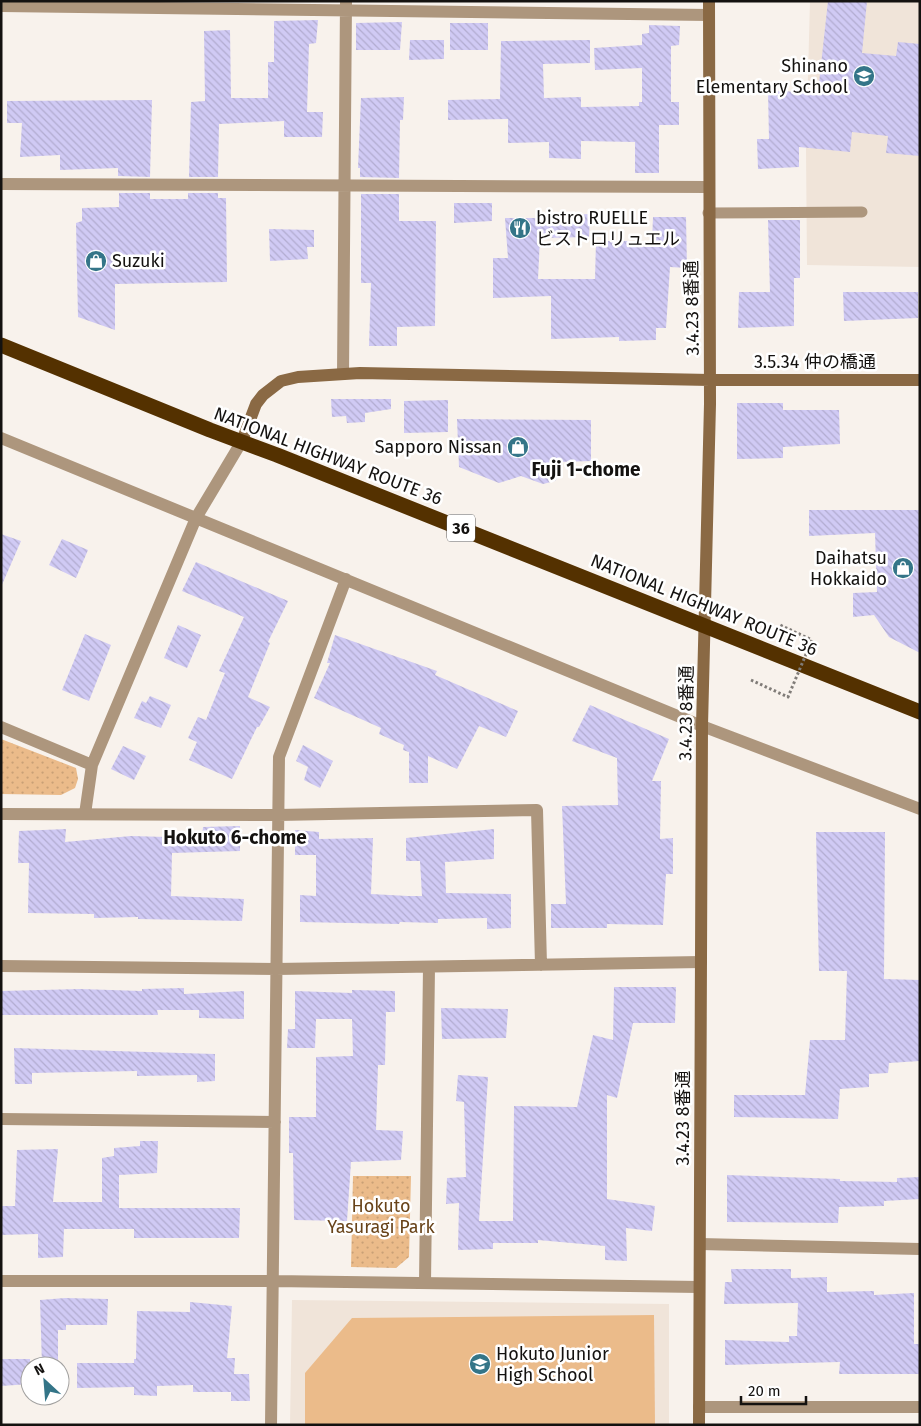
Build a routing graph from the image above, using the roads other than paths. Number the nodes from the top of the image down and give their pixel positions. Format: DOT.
graph roads {
  1 [pos="709,1"];
  2 [pos="346,5"];
  3 [pos="1,6"];
  4 [pos="709,15"];
  5 [pos="1,184"];
  6 [pos="344,186"];
  7 [pos="708,187"];
  8 [pos="862,212"];
  9 [pos="708,213"];
  10 [pos="1,345"];
  11 [pos="342,374"];
  12 [pos="710,380"];
  13 [pos="920,380"];
  14 [pos="1,438"];
  15 [pos="242,441"];
  16 [pos="196,518"];
  17 [pos="346,579"];
  18 [pos="705,626"];
  19 [pos="920,712"];
  20 [pos="702,726"];
  21 [pos="1,727"];
  22 [pos="92,765"];
  23 [pos="920,810"];
  24 [pos="1,814"];
  25 [pos="85,814"];
  26 [pos="278,815"];
  27 [pos="701,962"];
  28 [pos="541,965"];
  29 [pos="1,966"];
  30 [pos="429,967"];
  31 [pos="276,969"];
  32 [pos="1,1119"];
  33 [pos="274,1122"];
  34 [pos="700,1244"];
  35 [pos="920,1249"];
  36 [pos="1,1281"];
  37 [pos="273,1281"];
  38 [pos="425,1283"];
  39 [pos="699,1288"];
  40 [pos="920,1406"];
  41 [pos="699,1407"];
  42 [pos="271,1425"];
  43 [pos="699,1425"];
  1 -- 4 [label="street, 3.4.23 8番通"];
  2 -- 3 [label="street"];
  2 -- 4 [label="street"];
  2 -- 6 [label="street"];
  4 -- 7 [label="street, 3.4.23 8番通"];
  5 -- 6 [label="street"];
  6 -- 7 [label="street"];
  6 -- 11 [label="street"];
  7 -- 9 [label="street, 3.4.23 8番通"];
  8 -- 9 [label="lane"];
  9 -- 12 [label="street, 3.4.23 8番通"];
  10 -- 15 [label="highway, NATIONAL HIGHWAY ROUTE 36 / 36"];
  11 -- 12 [label="street, 3.5.34 仲の橋通"];
  11 -- 15 [label="street, 3.5.34 仲の橋通"];
  12 -- 13 [label="street, 3.5.34 仲の橋通"];
  12 -- 18 [label="street, 3.4.23 8番通"];
  14 -- 16 [label="street"];
  15 -- 16 [label="street"];
  15 -- 18 [label="highway, NATIONAL HIGHWAY ROUTE 36 / 36"];
  16 -- 17 [label="street"];
  16 -- 22 [label="street"];
  17 -- 20 [label="street"];
  17 -- 26 [label="street"];
  18 -- 19 [label="highway, NATIONAL HIGHWAY ROUTE 36 / 36"];
  18 -- 20 [label="street, 3.4.23 8番通"];
  20 -- 23 [label="street"];
  20 -- 27 [label="street, 3.4.23 8番通"];
  21 -- 22 [label="street"];
  22 -- 25 [label="street"];
  24 -- 25 [label="street"];
  25 -- 26 [label="street"];
  26 -- 28 [label="street"];
  26 -- 31 [label="street"];
  27 -- 28 [label="street"];
  27 -- 34 [label="street, 3.4.23 8番通"];
  28 -- 30 [label="street"];
  29 -- 31 [label="street"];
  30 -- 31 [label="street"];
  30 -- 38 [label="street"];
  31 -- 33 [label="street"];
  32 -- 33 [label="street"];
  33 -- 37 [label="street"];
  34 -- 35 [label="street"];
  34 -- 39 [label="street, 3.4.23 8番通"];
  36 -- 37 [label="street"];
  37 -- 38 [label="street"];
  37 -- 42 [label="street"];
  38 -- 39 [label="street"];
  39 -- 41 [label="street, 3.4.23 8番通"];
  40 -- 41 [label="street"];
  41 -- 43 [label="street, 3.4.23 8番通"];
}
